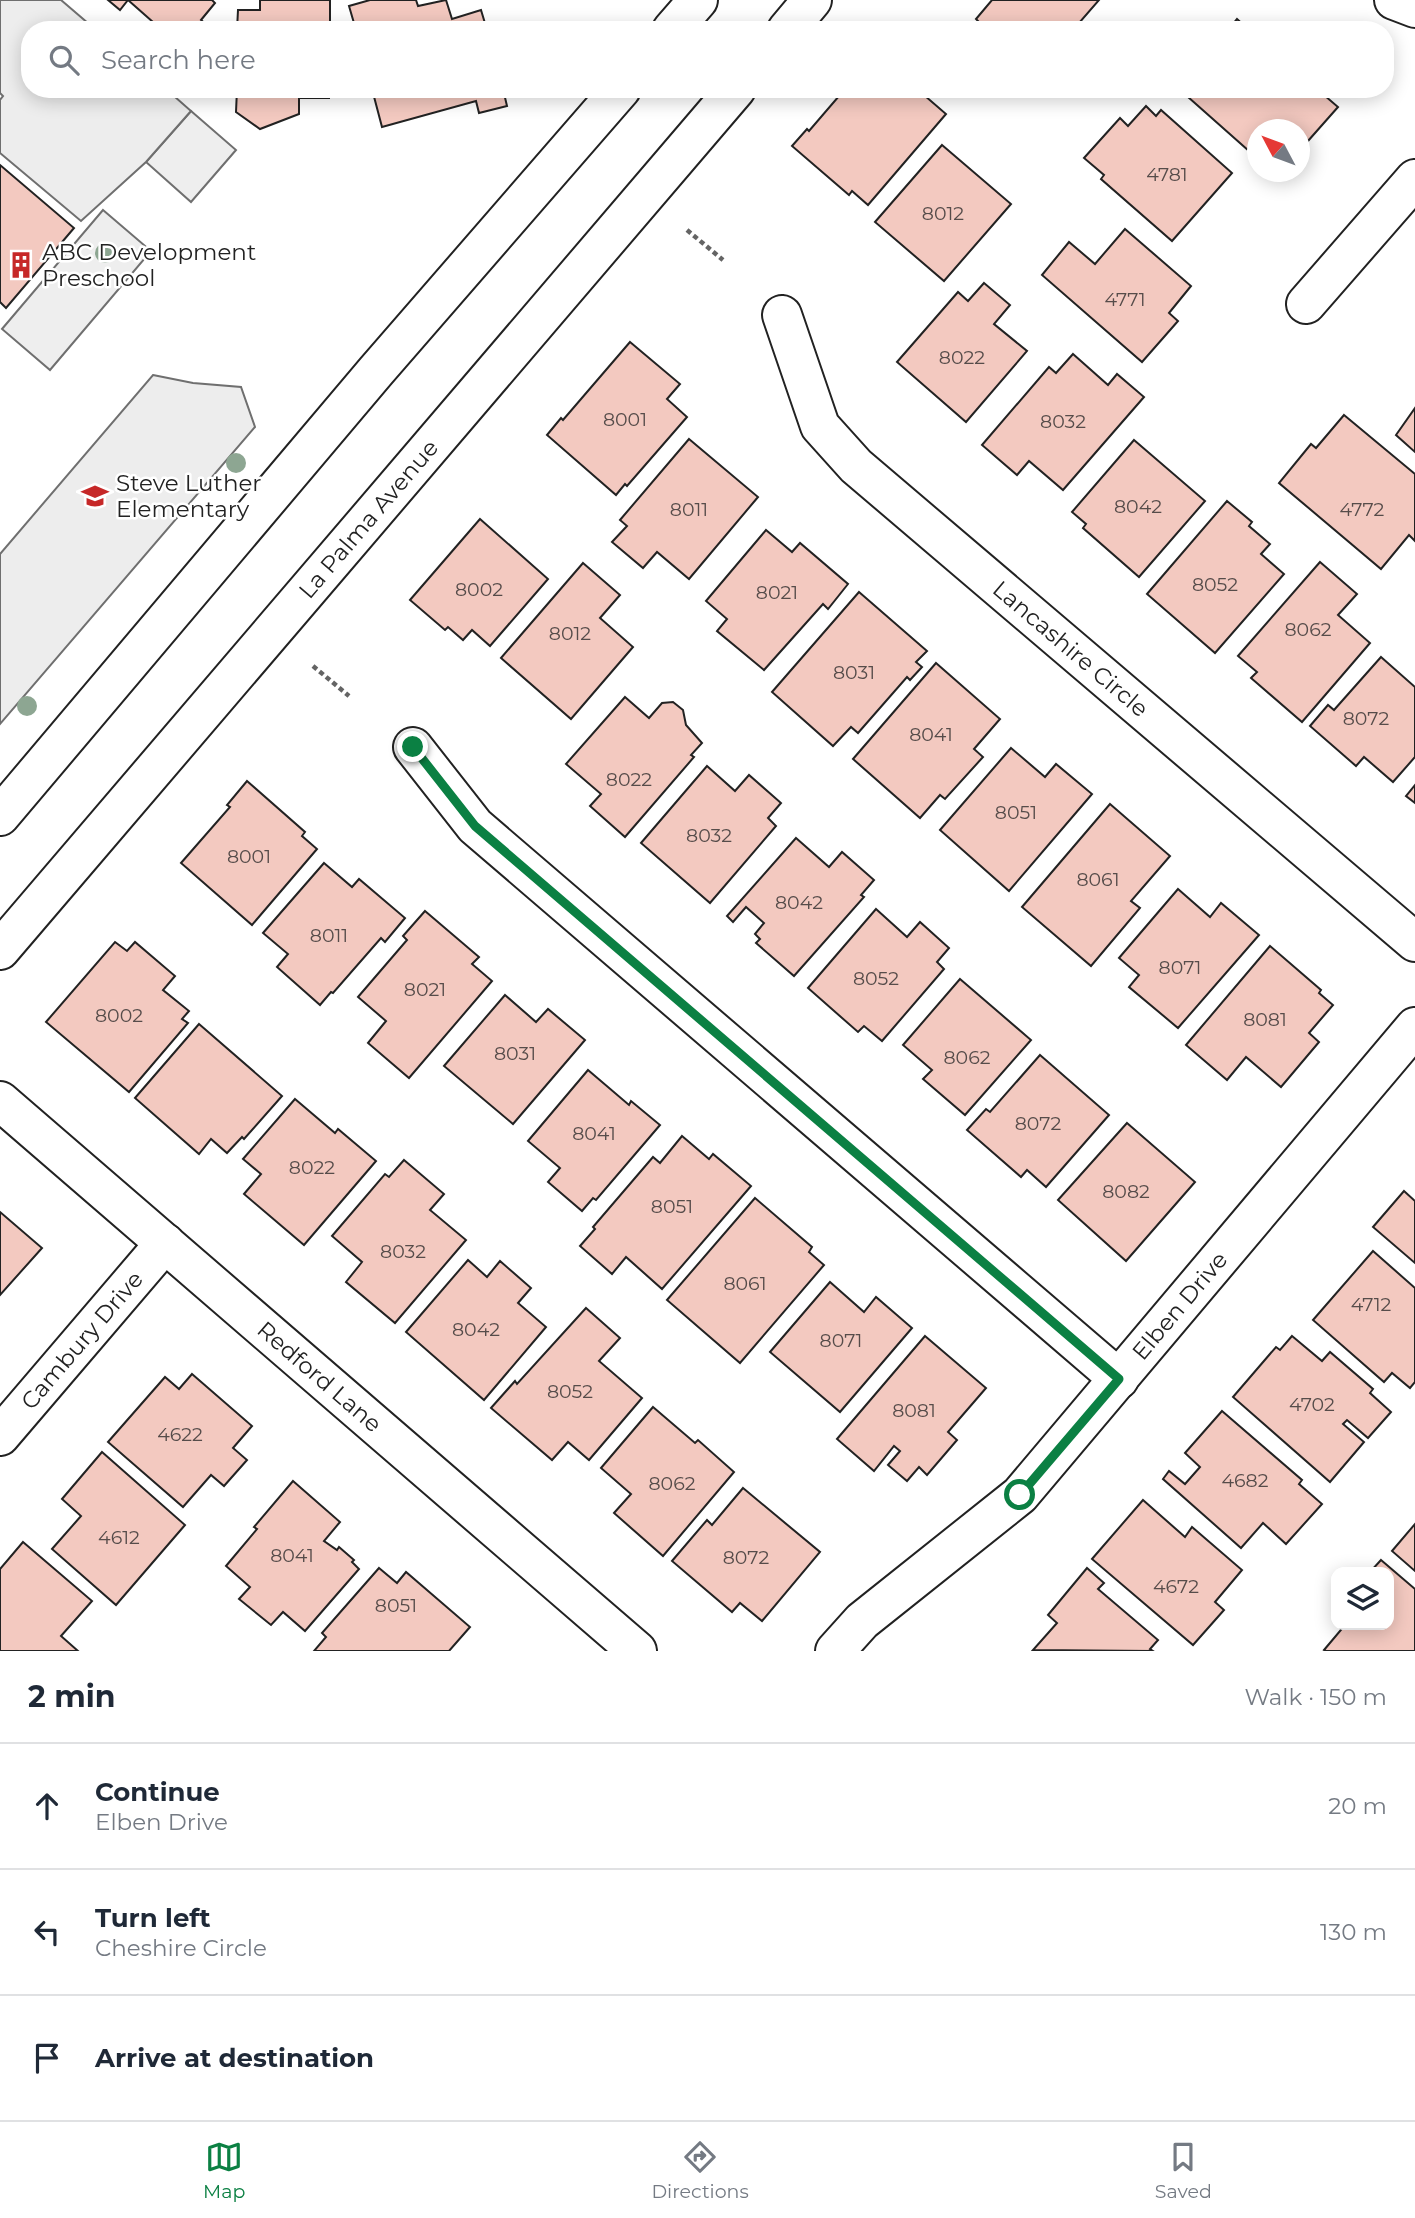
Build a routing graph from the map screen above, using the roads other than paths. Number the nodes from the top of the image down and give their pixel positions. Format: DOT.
graph roads {
  1 [pos="698,0"];
  2 [pos="813,0"];
  3 [pos="1394,0"];
  4 [pos="1415,8"];
  5 [pos="680,21"];
  6 [pos="795,21"];
  7 [pos="613,98"];
  8 [pos="728,98"];
  9 [pos="1415,179"];
  10 [pos="1306,304"];
  11 [pos="782,315"];
  12 [pos="413,747"];
  13 [pos="0,816"];
  14 [pos="1415,942"];
  15 [pos="0,950"];
  16 [pos="1415,1027"];
  17 [pos="0,1101"];
  18 [pos="165,1243"];
  19 [pos="1119,1379"];
  20 [pos="0,1436"];
  21 [pos="637,1651"];
  22 [pos="835,1651"];
  1 -- 5 [label="street"];
  2 -- 6 [label="street"];
  3 -- 4 [label="street"];
  7 -- 13 [label="street"];
  8 -- 15 [label="street, La Palma Avenue"];
  9 -- 10 [label="street"];
  11 -- 14 [label="street, Lancashire Circle"];
  12 -- 19 [label="street"];
  16 -- 19 [label="street, Elben Drive"];
  17 -- 18 [label="street, Redford Lane"];
  18 -- 20 [label="street, Cambury Drive"];
  18 -- 21 [label="street, Redford Lane"];
  19 -- 22 [label="street, Elben Drive"];
}
